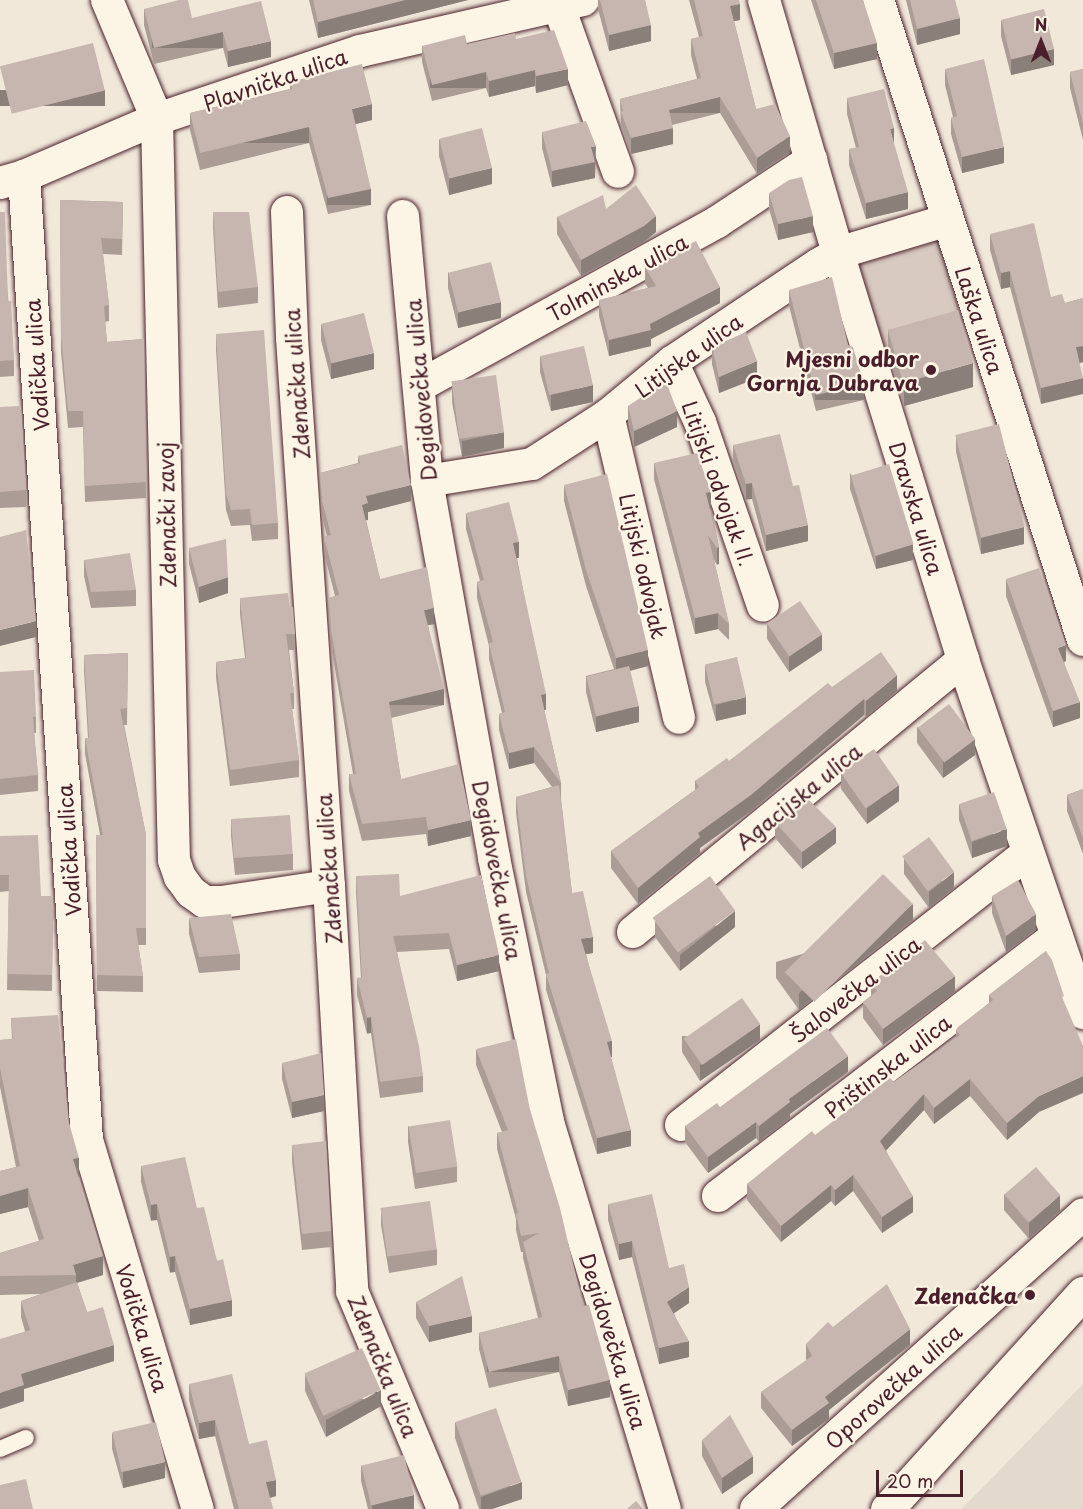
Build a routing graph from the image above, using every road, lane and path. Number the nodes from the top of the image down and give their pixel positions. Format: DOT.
graph roads {
  1 [pos="107,0"];
  2 [pos="764,0"];
  3 [pos="878,0"];
  4 [pos="571,4"];
  5 [pos="157,119"];
  6 [pos="811,160"];
  7 [pos="618,172"];
  8 [pos="12,180"];
  9 [pos="287,212"];
  10 [pos="403,216"];
  11 [pos="948,220"];
  12 [pos="838,253"];
  13 [pos="672,362"];
  14 [pos="419,386"];
  15 [pos="608,415"];
  16 [pos="427,481"];
  17 [pos="763,606"];
  18 [pos="1083,640"];
  19 [pos="963,660"];
  20 [pos="679,718"];
  21 [pos="1028,853"];
  22 [pos="329,886"];
  23 [pos="633,932"];
  24 [pos="1057,936"];
  25 [pos="1083,1013"];
  26 [pos="681,1125"];
  27 [pos="718,1196"];
  28 [pos="1083,1215"];
  29 [pos="1083,1293"];
  30 [pos="26,1438"];
  31 [pos="0,1449"];
  32 [pos="198,1509"];
  33 [pos="443,1509"];
  34 [pos="665,1509"];
  35 [pos="756,1509"];
  36 [pos="887,1509"];
  1 -- 5 [label="street, Zdenački zavoj"];
  2 -- 6 [label="street, Dravska ulica"];
  3 -- 11 [label="street, Laška ulica"];
  4 -- 5 [label="street, Plavnička ulica"];
  4 -- 7 [label="street, Plavnička ulica"];
  5 -- 8 [label="street, Plavnička ulica"];
  5 -- 22 [label="street, Zdenački zavoj"];
  6 -- 12 [label="street, Dravska ulica"];
  6 -- 14 [label="street, Tolminska ulica"];
  8 -- 32 [label="street, Vodička ulica"];
  9 -- 22 [label="street, Zdenačka ulica"];
  10 -- 14 [label="street, Degidovečka ulica"];
  11 -- 12 [label="street, Litijska ulica"];
  11 -- 18 [label="street, Laška ulica"];
  12 -- 13 [label="street, Litijska ulica"];
  12 -- 19 [label="street, Dravska ulica"];
  13 -- 15 [label="street, Litijska ulica"];
  13 -- 17 [label="street, Litijski odvojak II."];
  14 -- 16 [label="street, Degidovečka ulica"];
  15 -- 16 [label="street, Litijska ulica"];
  15 -- 20 [label="street, Litijski odvojak"];
  16 -- 34 [label="street, Degidovečka ulica"];
  19 -- 21 [label="street, Dravska ulica"];
  19 -- 23 [label="street, Agacijska ulica"];
  21 -- 24 [label="street, Dravska ulica"];
  21 -- 26 [label="street, Šalovečka ulica"];
  22 -- 33 [label="street, Zdenačka ulica"];
  24 -- 25 [label="street, Dravska ulica"];
  24 -- 27 [label="street, Prištinska ulica"];
  28 -- 35 [label="street, Oporovečka ulica"];
  29 -- 36 [label="main road"];
  30 -- 31 [label="lane"];
}
